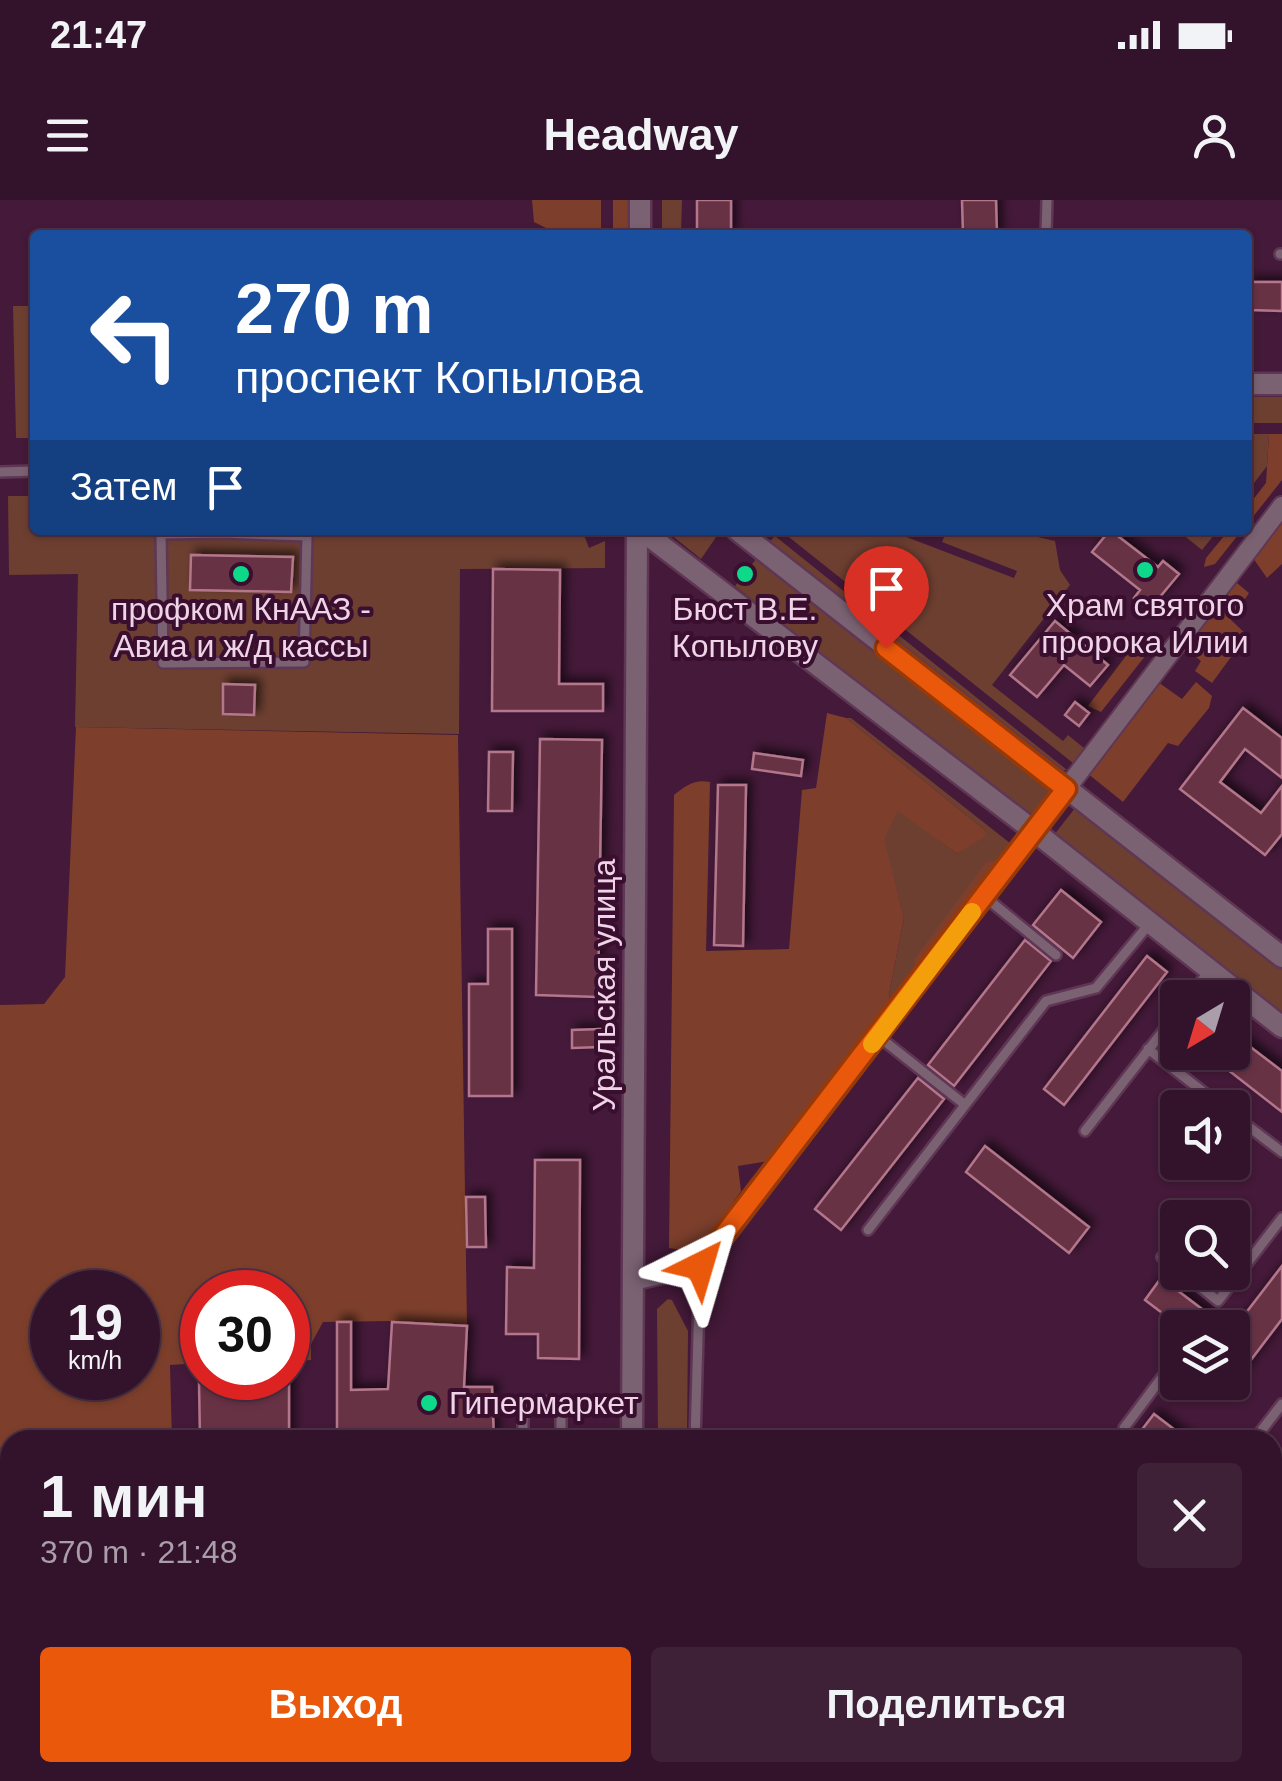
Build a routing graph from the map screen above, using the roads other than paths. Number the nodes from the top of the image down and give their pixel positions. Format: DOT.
graph roads {
  1 [pos="640,200"];
  2 [pos="1047,200"];
  3 [pos="640,230"];
  4 [pos="1046,230"];
  5 [pos="1252,384"];
  6 [pos="1282,384"];
  7 [pos="30,471"];
  8 [pos="0,472"];
  9 [pos="1282,506"];
  10 [pos="161,535"];
  11 [pos="291,535"];
  12 [pos="639,535"];
  13 [pos="646,535"];
  14 [pos="742,535"];
  15 [pos="1066,789"];
  16 [pos="1034,831"];
  17 [pos="984,896"];
  18 [pos="1150,923"];
  19 [pos="1056,954"];
  20 [pos="1282,958"];
  21 [pos="1210,970"];
  22 [pos="1202,980"];
  23 [pos="1282,1027"];
  24 [pos="1160,1034"];
  25 [pos="878,1036"];
  26 [pos="1148,1049"];
  27 [pos="1201,1090"];
  28 [pos="964,1104"];
  29 [pos="1250,1128"];
  30 [pos="1085,1131"];
  31 [pos="1282,1152"];
  32 [pos="1282,1218"];
  33 [pos="868,1230"];
  34 [pos="1250,1259"];
  35 [pos="700,1266"];
  36 [pos="632,1281"];
  37 [pos="1205,1290"];
  38 [pos="1226,1290"];
  39 [pos="1160,1380"];
  40 [pos="1282,1404"];
  41 [pos="1124,1428"];
  42 [pos="523,1430"];
  43 [pos="561,1430"];
  44 [pos="632,1430"];
  45 [pos="695,1430"];
  46 [pos="1262,1430"];
  1 -- 3 [label="street"];
  2 -- 4 [label="lane"];
  5 -- 6 [label="street"];
  7 -- 8 [label="lane"];
  9 -- 15 [label="street"];
  10 -- 11 [label="lane"];
  12 -- 36 [label="street, Уральская улица"];
  13 -- 16 [label="street"];
  14 -- 15 [label="street"];
  15 -- 16 [label="street"];
  15 -- 20 [label="street"];
  16 -- 17 [label="street"];
  16 -- 18 [label="street"];
  17 -- 19 [label="lane"];
  17 -- 25 [label="street"];
  18 -- 21 [label="street"];
  18 -- 28 [label="lane"];
  21 -- 22 [label="lane"];
  21 -- 23 [label="street"];
  24 -- 26 [label="lane"];
  25 -- 28 [label="lane"];
  25 -- 35 [label="street"];
  26 -- 27 [label="lane"];
  26 -- 30 [label="lane"];
  28 -- 33 [label="lane"];
  29 -- 31 [label="lane"];
  32 -- 34 [label="lane"];
  35 -- 36 [label="street"];
  35 -- 45 [label="lane"];
  36 -- 44 [label="street, Уральская улица"];
  37 -- 38 [label="lane"];
  39 -- 41 [label="lane"];
  40 -- 46 [label="lane"];
  42 -- 43 [label="lane"];
}
